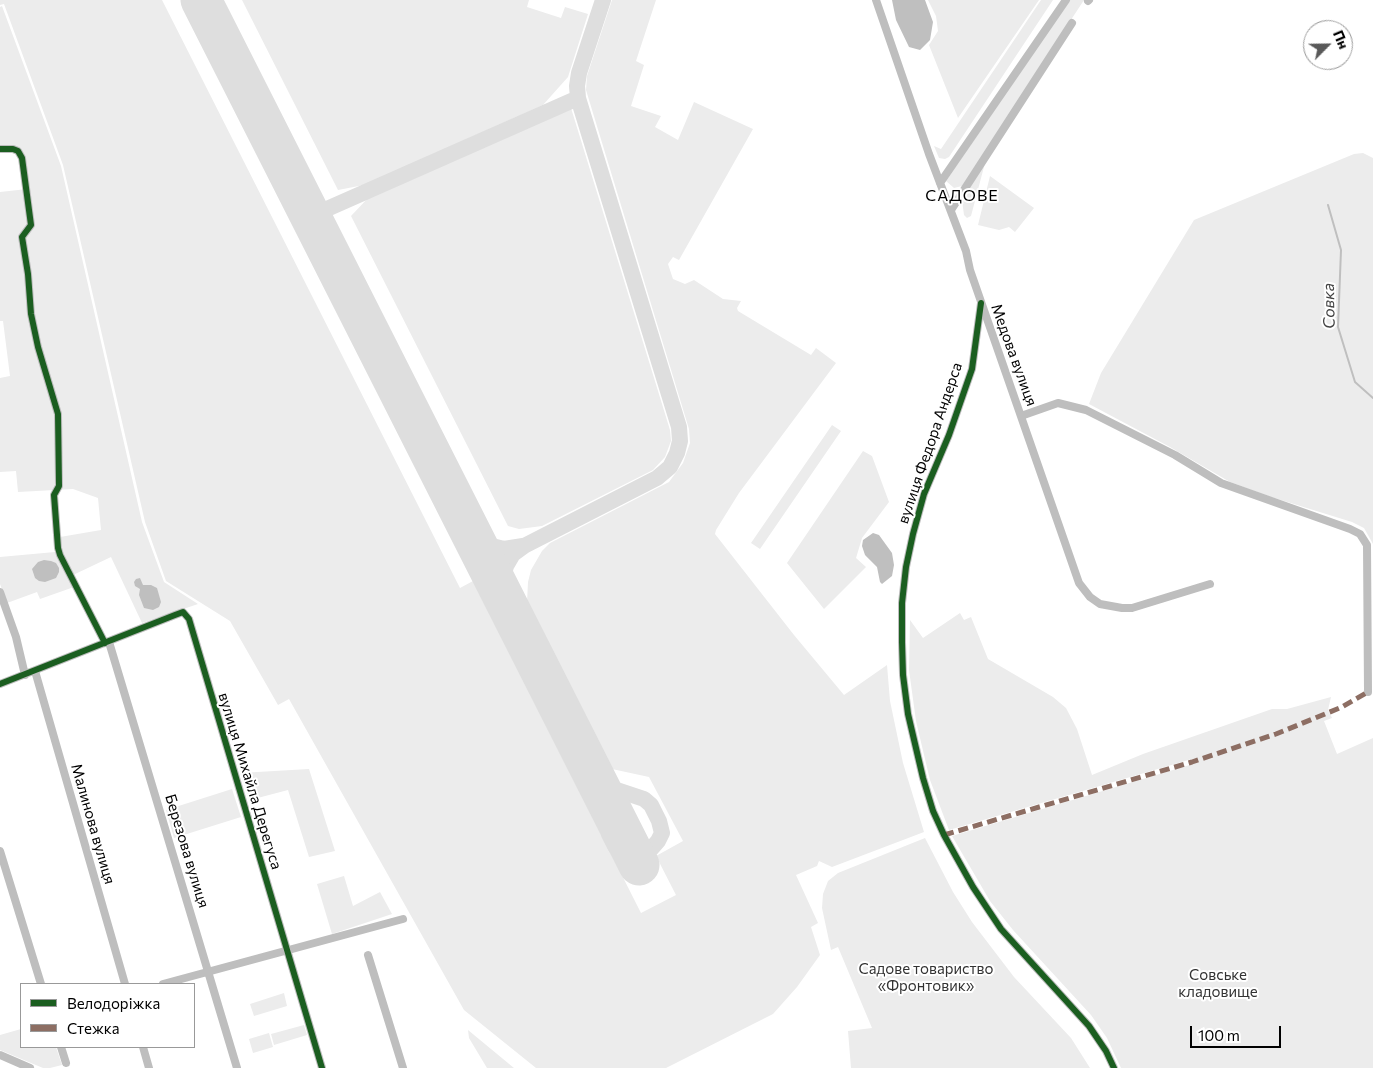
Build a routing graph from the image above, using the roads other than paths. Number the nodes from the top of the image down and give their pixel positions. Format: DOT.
graph roads {
  1 [pos="876,0"];
  2 [pos="1066,0"];
  3 [pos="1072,23"];
  4 [pos="3,149"];
  5 [pos="940,183"];
  6 [pos="951,210"];
  7 [pos="981,303"];
  8 [pos="1022,416"];
  9 [pos="1210,584"];
  10 [pos="0,592"];
  11 [pos="107,643"];
  12 [pos="35,671"];
  13 [pos="25,675"];
  14 [pos="0,684"];
  15 [pos="1368,692"];
  16 [pos="0,851"];
  17 [pos="403,918"];
  18 [pos="287,950"];
  19 [pos="368,956"];
  20 [pos="209,972"];
  21 [pos="41,983"];
  22 [pos="125,983"];
  23 [pos="167,983"];
  24 [pos="61,1048"];
  25 [pos="143,1048"];
  26 [pos="0,1055"];
  27 [pos="66,1063"];
  28 [pos="30,1068"];
  29 [pos="149,1068"];
  30 [pos="237,1068"];
  31 [pos="322,1068"];
  32 [pos="403,1068"];
  33 [pos="1114,1068"];
  1 -- 5 [label="street, Медова вулиця"];
  2 -- 5 [label="street"];
  3 -- 6 [label="street"];
  4 -- 11 [label="street, Березова вулиця"];
  5 -- 6 [label="street, Медова вулиця"];
  6 -- 7 [label="street, Медова вулиця"];
  7 -- 8 [label="street, Медова вулиця"];
  7 -- 33 [label="street, вулиця Федора Андерса"];
  8 -- 9 [label="street, Медова вулиця"];
  8 -- 15 [label="street"];
  10 -- 13 [label="street"];
  11 -- 12 [label="street"];
  11 -- 18 [label="street, вулиця Михайла Дерегуса"];
  11 -- 20 [label="street, Березова вулиця"];
  12 -- 13 [label="street"];
  12 -- 22 [label="street, Малинова вулиця"];
  13 -- 14 [label="street"];
  16 -- 21 [label="street"];
  17 -- 18 [label="street"];
  18 -- 20 [label="street"];
  18 -- 31 [label="street, вулиця Михайла Дерегуса"];
  19 -- 32 [label="street"];
  20 -- 23 [label="street"];
  20 -- 30 [label="street, Березова вулиця"];
  24 -- 27 [label="street"];
  25 -- 29 [label="street"];
  26 -- 28 [label="street"];
}
